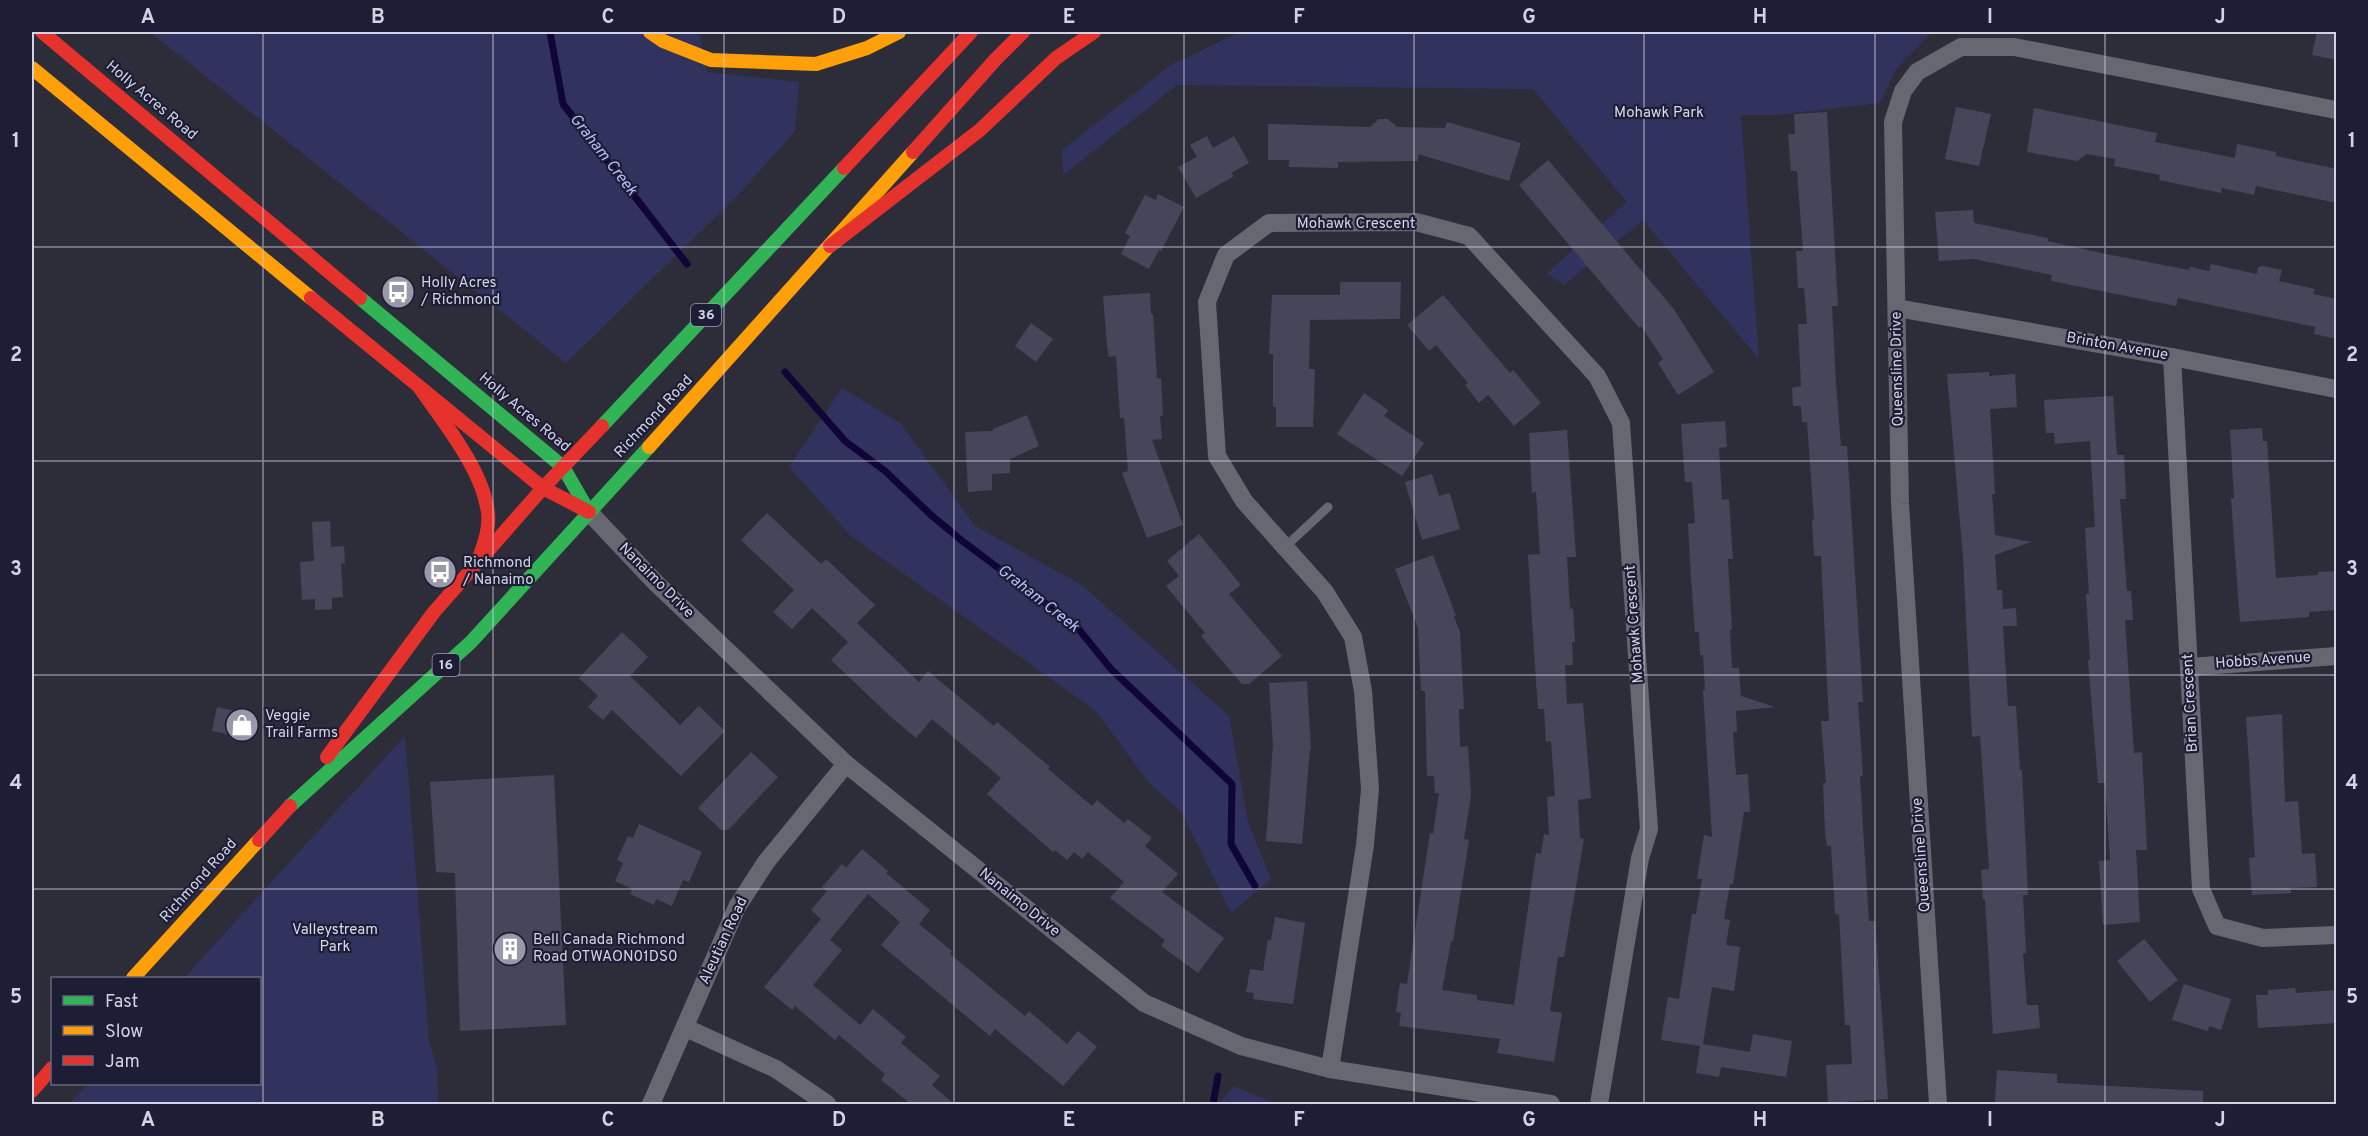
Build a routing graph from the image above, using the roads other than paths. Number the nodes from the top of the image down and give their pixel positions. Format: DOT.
graph roads {
  1 [pos="42,32"];
  2 [pos="650,32"];
  3 [pos="899,32"];
  4 [pos="970,32"];
  5 [pos="1023,32"];
  6 [pos="1094,32"];
  7 [pos="32,68"];
  8 [pos="2337,110"];
  9 [pos="830,246"];
  10 [pos="1897,308"];
  11 [pos="2172,357"];
  12 [pos="420,388"];
  13 [pos="2337,389"];
  14 [pos="563,467"];
  15 [pos="543,488"];
  16 [pos="1328,507"];
  17 [pos="589,512"];
  18 [pos="1285,547"];
  19 [pos="478,562"];
  20 [pos="2337,656"];
  21 [pos="2190,667"];
  22 [pos="846,764"];
  23 [pos="290,806"];
  24 [pos="2337,935"];
  25 [pos="135,977"];
  26 [pos="686,1028"];
  27 [pos="51,1069"];
  28 [pos="1330,1069"];
  29 [pos="32,1091"];
  30 [pos="651,1104"];
  31 [pos="827,1104"];
  32 [pos="1551,1104"];
  33 [pos="1599,1104"];
  34 [pos="1938,1104"];
  1 -- 14 [label="main road, Holly Acres Road"];
  2 -- 3 [label="main road"];
  4 -- 14 [label="main road, Richmond Road / 36"];
  5 -- 9 [label="main road, Richmond Road"];
  6 -- 9 [label="main road"];
  7 -- 12 [label="main road"];
  8 -- 10 [label="street, Queensline Drive"];
  9 -- 17 [label="main road, Richmond Road"];
  10 -- 11 [label="street, Brinton Avenue"];
  10 -- 34 [label="street, Queensline Drive"];
  11 -- 13 [label="street, Brinton Avenue"];
  11 -- 21 [label="street, Brian Crescent"];
  12 -- 15 [label="main road"];
  12 -- 19 [label="main road"];
  14 -- 15 [label="main road, Richmond Road / 36"];
  14 -- 17 [label="main road, Holly Acres Road"];
  15 -- 17 [label="main road"];
  15 -- 19 [label="main road, Richmond Road / 16"];
  16 -- 18 [label="lane"];
  17 -- 22 [label="street, Nanaimo Drive"];
  17 -- 23 [label="main road, Richmond Road / 16"];
  18 -- 28 [label="street, Mohawk Crescent"];
  18 -- 33 [label="street, Mohawk Crescent"];
  19 -- 23 [label="main road, Richmond Road / 16"];
  20 -- 21 [label="street, Hobbs Avenue"];
  21 -- 24 [label="street, Brian Crescent"];
  22 -- 26 [label="street, Aleutian Road"];
  22 -- 28 [label="street, Nanaimo Drive"];
  23 -- 25 [label="main road, Richmond Road / 16"];
  26 -- 30 [label="street, Aleutian Road"];
  26 -- 31 [label="street"];
  27 -- 29 [label="main road"];
  28 -- 32 [label="street, Nanaimo Drive"];
}
